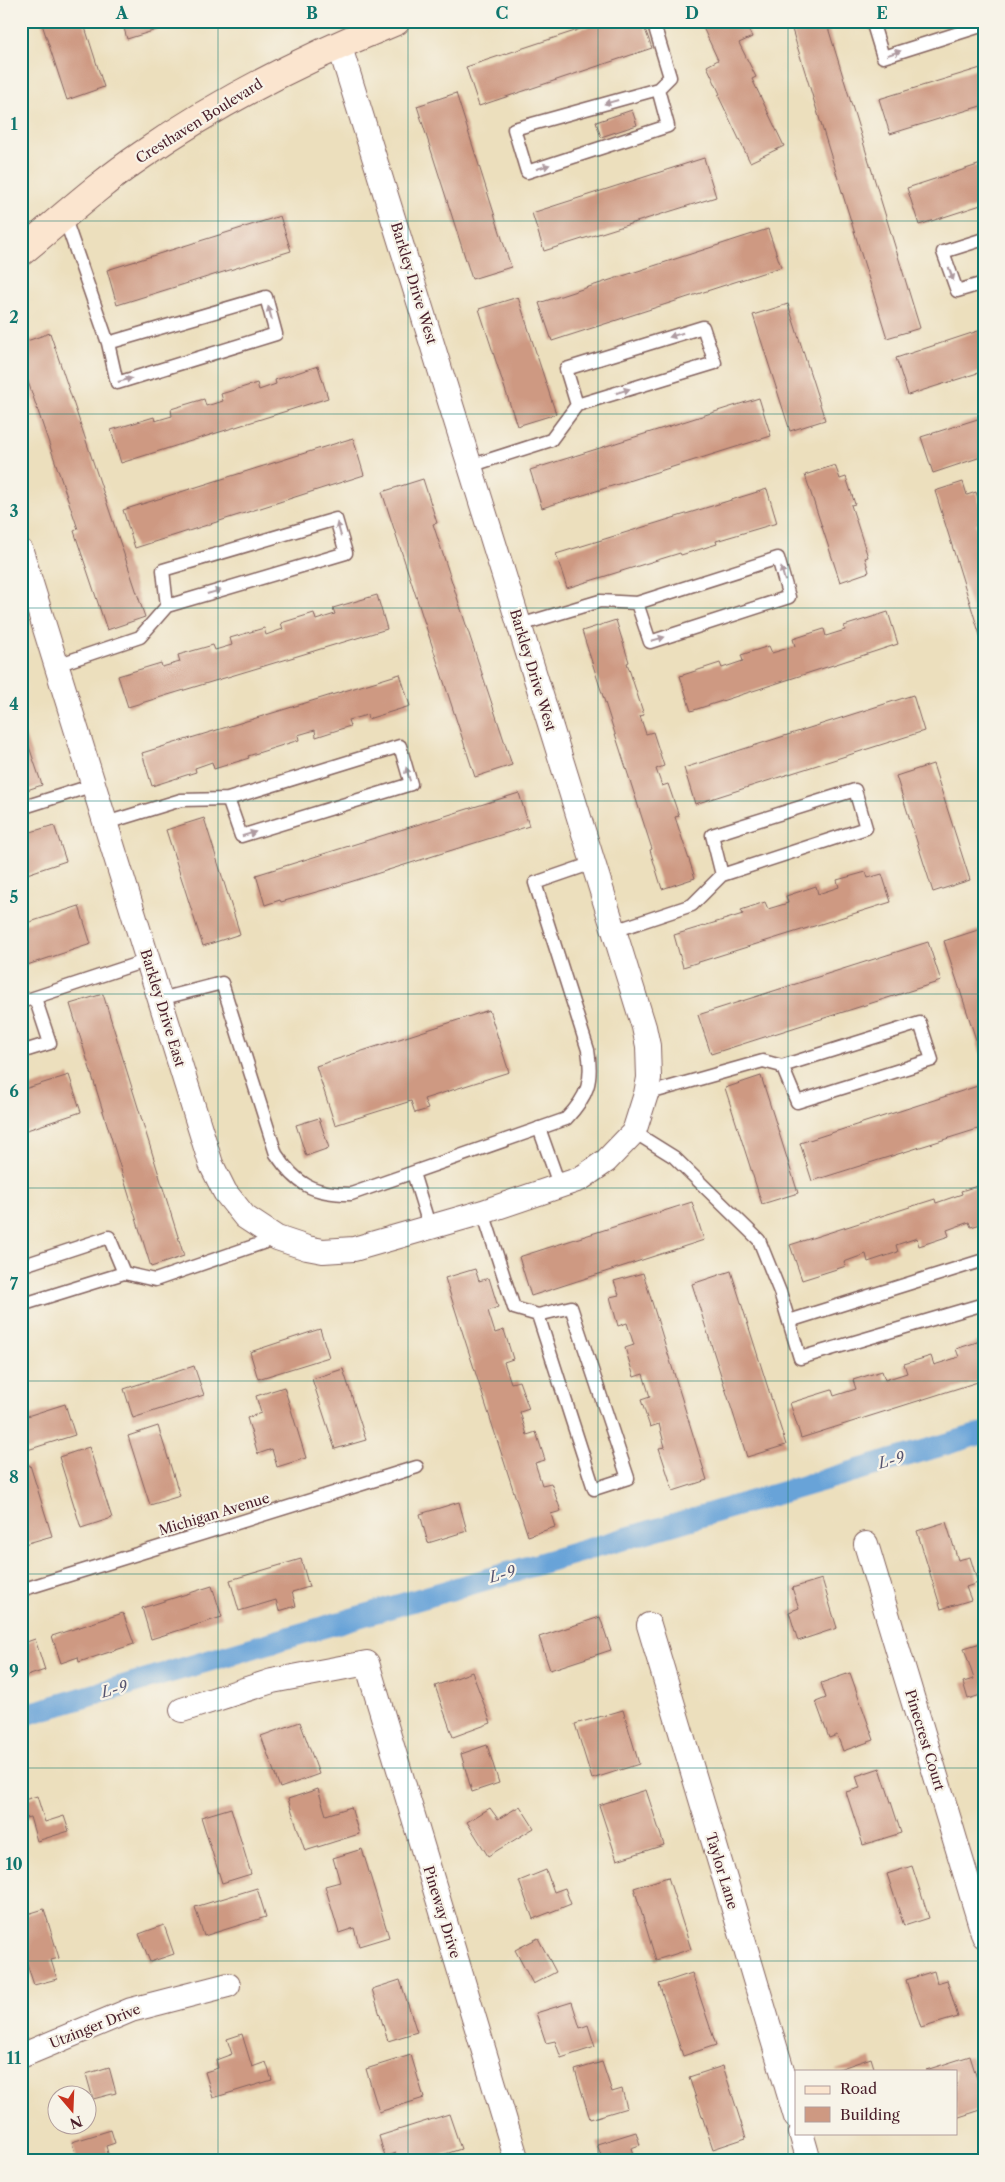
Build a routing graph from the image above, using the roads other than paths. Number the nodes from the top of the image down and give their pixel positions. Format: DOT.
graph roads {
  1 [pos="396,21"];
  2 [pos="653,21"];
  3 [pos="872,21"];
  4 [pos="984,25"];
  5 [pos="339,44"];
  6 [pos="658,89"];
  7 [pos="64,216"];
  8 [pos="984,239"];
  9 [pos="21,252"];
  10 [pos="984,284"];
  11 [pos="108,343"];
  12 [pos="576,405"];
  13 [pos="470,466"];
  14 [pos="21,552"];
  15 [pos="637,603"];
  16 [pos="167,606"];
  17 [pos="520,626"];
  18 [pos="57,665"];
  19 [pos="94,785"];
  20 [pos="228,799"];
  21 [pos="21,808"];
  22 [pos="106,823"];
  23 [pos="593,863"];
  24 [pos="722,875"];
  25 [pos="614,931"];
  26 [pos="148,960"];
  27 [pos="35,998"];
  28 [pos="160,999"];
  29 [pos="21,1002"];
  30 [pos="21,1052"];
  31 [pos="782,1066"];
  32 [pos="646,1094"];
  33 [pos="539,1128"];
  34 [pos="634,1132"];
  35 [pos="413,1173"];
  36 [pos="560,1187"];
  37 [pos="483,1212"];
  38 [pos="430,1228"];
  39 [pos="277,1238"];
  40 [pos="984,1260"];
  41 [pos="21,1266"];
  42 [pos="124,1273"];
  43 [pos="984,1304"];
  44 [pos="21,1305"];
  45 [pos="538,1315"];
  46 [pos="789,1321"];
  47 [pos="417,1467"];
  48 [pos="866,1544"];
  49 [pos="21,1590"];
  50 [pos="648,1625"];
  51 [pos="182,1710"];
  52 [pos="984,1936"];
  53 [pos="228,1985"];
  54 [pos="21,2056"];
  55 [pos="795,2114"];
  56 [pos="801,2134"];
  57 [pos="517,2161"];
  58 [pos="809,2161"];
  1 -- 5 [label="street, Cresthaven Boulevard"];
  2 -- 6 [label="lane"];
  3 -- 4 [label="lane, one-way"];
  5 -- 7 [label="street, Cresthaven Boulevard"];
  5 -- 13 [label="street, Barkley Drive West"];
  6 -- 6 [label="lane, one-way"];
  7 -- 9 [label="street, Cresthaven Boulevard"];
  7 -- 11 [label="lane"];
  8 -- 10 [label="lane, one-way"];
  11 -- 11 [label="lane, one-way"];
  12 -- 12 [label="lane, one-way"];
  12 -- 13 [label="lane"];
  13 -- 17 [label="street, Barkley Drive West"];
  14 -- 18 [label="street, Barkley Drive East"];
  15 -- 15 [label="lane, one-way"];
  15 -- 17 [label="lane"];
  16 -- 16 [label="lane, one-way"];
  16 -- 18 [label="lane"];
  17 -- 23 [label="street, Barkley Drive West"];
  18 -- 19 [label="street, Barkley Drive East"];
  19 -- 21 [label="lane"];
  19 -- 22 [label="street, Barkley Drive East"];
  20 -- 20 [label="lane, one-way"];
  20 -- 22 [label="lane"];
  22 -- 26 [label="street, Barkley Drive East"];
  23 -- 25 [label="street, Barkley Drive West"];
  23 -- 33 [label="lane"];
  24 -- 24 [label="lane"];
  24 -- 25 [label="lane"];
  25 -- 32 [label="street, Barkley Drive West"];
  26 -- 27 [label="lane"];
  26 -- 28 [label="street, Barkley Drive East"];
  27 -- 29 [label="lane"];
  27 -- 30 [label="lane"];
  28 -- 35 [label="lane"];
  28 -- 39 [label="street, Barkley Drive East"];
  31 -- 31 [label="lane"];
  31 -- 32 [label="lane"];
  32 -- 34 [label="street, Barkley Drive West"];
  33 -- 35 [label="lane"];
  33 -- 36 [label="lane"];
  34 -- 36 [label="street, Barkley Drive West"];
  34 -- 46 [label="lane"];
  35 -- 38 [label="lane"];
  36 -- 37 [label="street, Barkley Drive West"];
  37 -- 38 [label="street, Barkley Drive East"];
  37 -- 45 [label="lane"];
  38 -- 39 [label="street, Barkley Drive East"];
  39 -- 42 [label="lane"];
  40 -- 46 [label="lane"];
  41 -- 42 [label="lane"];
  42 -- 44 [label="lane"];
  43 -- 46 [label="lane"];
  45 -- 45 [label="lane"];
  47 -- 49 [label="lane, Michigan Avenue"];
  48 -- 52 [label="street, Pinecrest Court"];
  50 -- 55 [label="street, Taylor Lane"];
  51 -- 57 [label="street, Pineway Drive"];
  53 -- 54 [label="street, Utzinger Drive"];
  56 -- 58 [label="street"];
}
